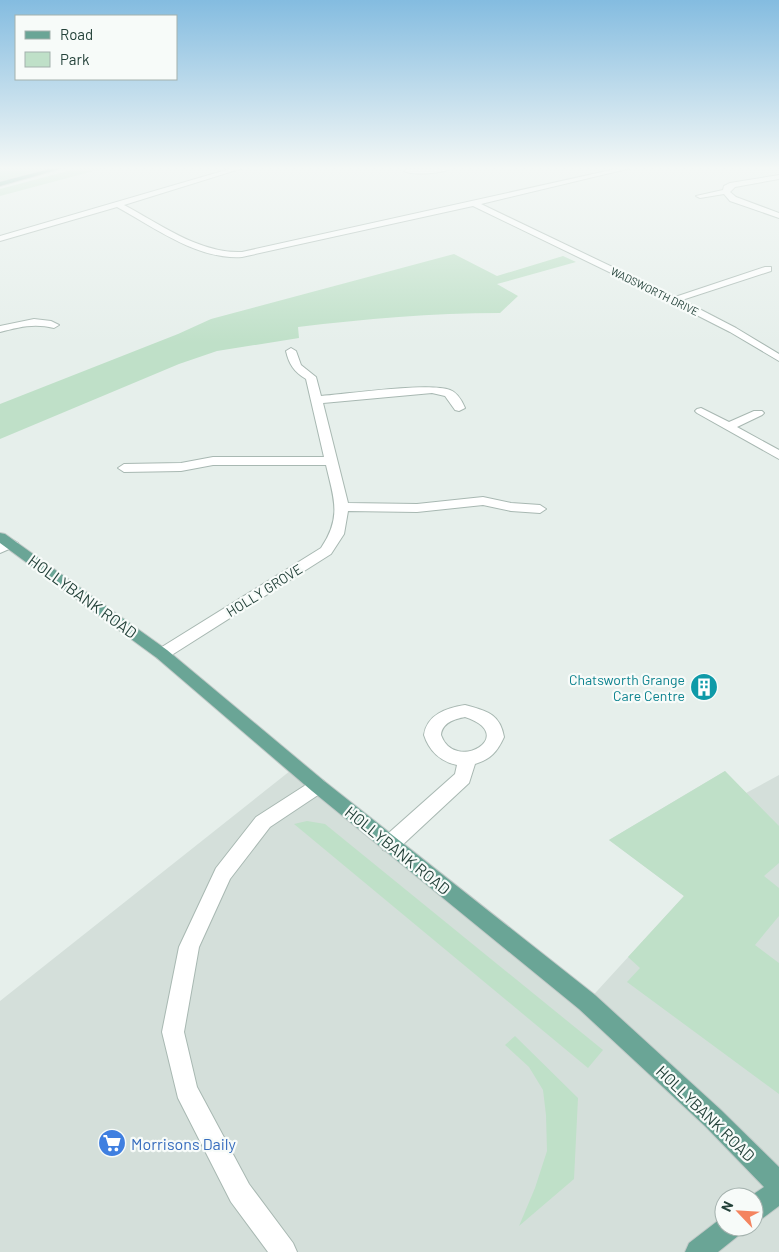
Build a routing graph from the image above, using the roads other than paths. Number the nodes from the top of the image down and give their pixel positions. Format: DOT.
graph roads {
  1 [pos="42,226"];
  2 [pos="160,226"];
  3 [pos="372,226"];
  4 [pos="522,226"];
  5 [pos="0,239"];
  6 [pos="739,266"];
  7 [pos="768,269"];
  8 [pos="756,273"];
  9 [pos="674,300"];
  10 [pos="54,325"];
  11 [pos="0,329"];
  12 [pos="291,351"];
  13 [pos="779,358"];
  14 [pos="318,400"];
  15 [pos="459,408"];
  16 [pos="701,411"];
  17 [pos="758,413"];
  18 [pos="729,426"];
  19 [pos="779,455"];
  20 [pos="330,461"];
  21 [pos="124,468"];
  22 [pos="342,507"];
  23 [pos="540,509"];
  24 [pos="4,543"];
  25 [pos="162,654"];
  26 [pos="466,759"];
  27 [pos="318,786"];
  28 [pos="390,844"];
  29 [pos="779,1185"];
  30 [pos="779,1191"];
  31 [pos="764,1202"];
  32 [pos="717,1237"];
  33 [pos="284,1252"];
  34 [pos="698,1252"];
  1 -- 5 [label="street"];
  2 -- 3 [label="street"];
  4 -- 9 [label="street, WADSWORTH DRIVE"];
  6 -- 8 [label="street"];
  7 -- 8 [label="street"];
  8 -- 9 [label="street"];
  9 -- 13 [label="street, WADSWORTH DRIVE"];
  10 -- 11 [label="street"];
  12 -- 14 [label="street, HOLLY GROVE"];
  14 -- 15 [label="street"];
  14 -- 20 [label="street, HOLLY GROVE"];
  16 -- 18 [label="street"];
  17 -- 18 [label="street"];
  18 -- 19 [label="street"];
  20 -- 21 [label="street"];
  20 -- 22 [label="street, HOLLY GROVE"];
  22 -- 23 [label="street"];
  22 -- 25 [label="street, HOLLY GROVE"];
  24 -- 25 [label="main road, HOLLYBANK ROAD"];
  25 -- 27 [label="main road, HOLLYBANK ROAD"];
  26 -- 28 [label="street"];
  27 -- 28 [label="main road, HOLLYBANK ROAD"];
  27 -- 33 [label="street"];
  28 -- 29 [label="main road, HOLLYBANK ROAD"];
  30 -- 31 [label="main road"];
  32 -- 34 [label="main road"];
}
